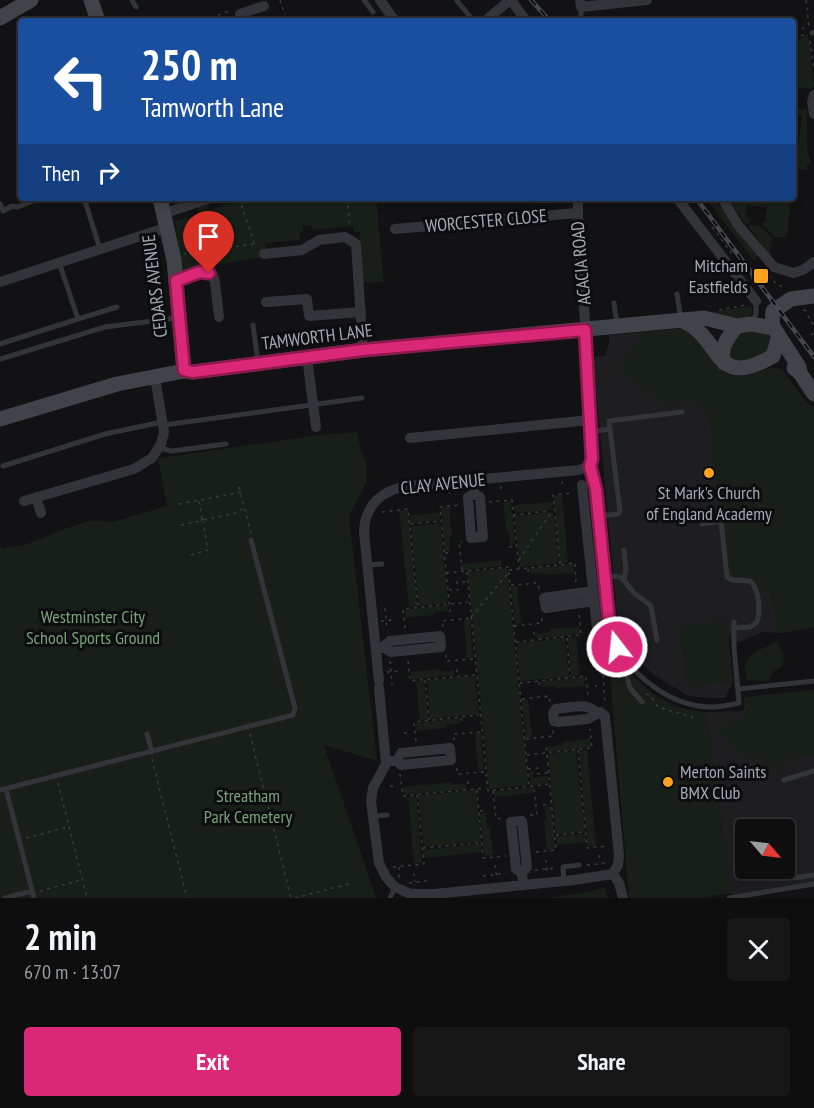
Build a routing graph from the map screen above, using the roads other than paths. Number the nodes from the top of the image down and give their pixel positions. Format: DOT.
graph roads {
  1 [pos="31,0"];
  2 [pos="91,0"];
  3 [pos="132,0"];
  4 [pos="364,0"];
  5 [pos="380,0"];
  6 [pos="511,0"];
  7 [pos="647,0"];
  8 [pos="457,1"];
  9 [pos="581,4"];
  10 [pos="264,6"];
  11 [pos="136,8"];
  12 [pos="241,9"];
  13 [pos="373,12"];
  14 [pos="0,18"];
  15 [pos="97,18"];
  16 [pos="392,18"];
  17 [pos="471,18"];
  18 [pos="489,18"];
  19 [pos="524,18"];
  20 [pos="814,95"];
  21 [pos="814,114"];
  22 [pos="33,201"];
  23 [pos="85,201"];
  24 [pos="202,201"];
  25 [pos="578,201"];
  26 [pos="679,201"];
  27 [pos="724,201"];
  28 [pos="0,204"];
  29 [pos="2,212"];
  30 [pos="164,213"];
  31 [pos="577,213"];
  32 [pos="395,229"];
  33 [pos="100,249"];
  34 [pos="264,254"];
  35 [pos="59,262"];
  36 [pos="814,262"];
  37 [pos="176,281"];
  38 [pos="0,282"];
  39 [pos="677,294"];
  40 [pos="809,300"];
  41 [pos="266,302"];
  42 [pos="614,303"];
  43 [pos="753,303"];
  44 [pos="117,307"];
  45 [pos="361,312"];
  46 [pos="219,317"];
  47 [pos="179,318"];
  48 [pos="78,319"];
  49 [pos="776,319"];
  50 [pos="681,320"];
  51 [pos="253,325"];
  52 [pos="744,325"];
  53 [pos="617,326"];
  54 [pos="585,330"];
  55 [pos="0,344"];
  56 [pos="363,350"];
  57 [pos="773,356"];
  58 [pos="307,357"];
  59 [pos="0,359"];
  60 [pos="258,363"];
  61 [pos="724,363"];
  62 [pos="184,370"];
  63 [pos="800,373"];
  64 [pos="155,377"];
  65 [pos="814,394"];
  66 [pos="362,398"];
  67 [pos="313,405"];
  68 [pos="682,412"];
  69 [pos="0,419"];
  70 [pos="590,420"];
  71 [pos="163,424"];
  72 [pos="316,427"];
  73 [pos="610,429"];
  74 [pos="591,432"];
  75 [pos="410,438"];
  76 [pos="226,444"];
  77 [pos="159,448"];
  78 [pos="3,466"];
  79 [pos="590,466"];
  80 [pos="472,480"];
  81 [pos="581,489"];
  82 [pos="474,494"];
  83 [pos="36,497"];
  84 [pos="24,501"];
  85 [pos="41,513"];
  86 [pos="598,516"];
  87 [pos="702,524"];
  88 [pos="251,540"];
  89 [pos="624,550"];
  90 [pos="382,564"];
  91 [pos="367,565"];
  92 [pos="605,578"];
  93 [pos="624,580"];
  94 [pos="593,596"];
  95 [pos="606,597"];
  96 [pos="657,640"];
  97 [pos="617,647"];
  98 [pos="601,666"];
  99 [pos="633,669"];
  100 [pos="814,681"];
  101 [pos="739,689"];
  102 [pos="642,702"];
  103 [pos="596,714"];
  104 [pos="147,734"];
  105 [pos="151,753"];
  106 [pos="814,771"];
  107 [pos="784,780"];
  108 [pos="3,790"];
  109 [pos="387,815"];
  110 [pos="373,816"];
  111 [pos="579,865"];
  112 [pos="614,868"];
  113 [pos="523,871"];
  114 [pos="814,875"];
  115 [pos="795,878"];
  116 [pos="564,881"];
  117 [pos="814,884"];
  118 [pos="523,885"];
  119 [pos="397,886"];
  120 [pos="33,894"];
  121 [pos="417,894"];
  122 [pos="5,898"];
  123 [pos="390,898"];
  124 [pos="622,898"];
  125 [pos="729,898"];
  1 -- 14 [label="street"];
  2 -- 15 [label="street"];
  3 -- 11 [label="lane"];
  4 -- 13 [label="lane"];
  5 -- 16 [label="street"];
  6 -- 18 [label="street"];
  6 -- 19 [label="street"];
  7 -- 9 [label="street"];
  8 -- 17 [label="lane"];
  10 -- 12 [label="street"];
  20 -- 21 [label="street"];
  22 -- 29 [label="lane"];
  23 -- 33 [label="lane"];
  24 -- 30 [label="street"];
  25 -- 31 [label="street, ACACIA ROAD"];
  26 -- 43 [label="street"];
  27 -- 36 [label="street"];
  28 -- 29 [label="lane"];
  30 -- 33 [label="street"];
  30 -- 37 [label="street, CEDARS AVENUE"];
  31 -- 32 [label="street, WORCESTER CLOSE"];
  31 -- 54 [label="street, ACACIA ROAD"];
  33 -- 35 [label="street"];
  34 -- 45 [label="street"];
  35 -- 38 [label="street"];
  35 -- 48 [label="lane"];
  37 -- 46 [label="street"];
  37 -- 47 [label="street, CEDARS AVENUE"];
  39 -- 50 [label="lane"];
  40 -- 49 [label="street"];
  41 -- 45 [label="street"];
  42 -- 53 [label="lane"];
  43 -- 52 [label="lane"];
  44 -- 48 [label="lane"];
  45 -- 56 [label="street"];
  47 -- 59 [label="lane"];
  47 -- 62 [label="street, CEDARS AVENUE"];
  48 -- 55 [label="lane"];
  49 -- 52 [label="street"];
  49 -- 57 [label="street"];
  49 -- 63 [label="street"];
  50 -- 52 [label="street, TAMWORTH LANE"];
  50 -- 53 [label="street, TAMWORTH LANE"];
  50 -- 61 [label="street"];
  51 -- 60 [label="lane"];
  52 -- 61 [label="street"];
  53 -- 54 [label="street, TAMWORTH LANE"];
  54 -- 56 [label="street, TAMWORTH LANE"];
  54 -- 70 [label="street, ACACIA ROAD"];
  56 -- 58 [label="street, TAMWORTH LANE"];
  57 -- 61 [label="street"];
  57 -- 63 [label="street"];
  58 -- 60 [label="street, TAMWORTH LANE"];
  58 -- 67 [label="street"];
  60 -- 62 [label="street, TAMWORTH LANE"];
  62 -- 64 [label="street, TAMWORTH LANE"];
  63 -- 65 [label="street"];
  64 -- 69 [label="street, TAMWORTH LANE"];
  64 -- 71 [label="street"];
  66 -- 67 [label="lane"];
  67 -- 71 [label="lane"];
  67 -- 72 [label="street"];
  68 -- 73 [label="lane"];
  70 -- 74 [label="street, ACACIA ROAD"];
  70 -- 75 [label="street"];
  71 -- 77 [label="street"];
  71 -- 78 [label="lane"];
  73 -- 74 [label="lane"];
  73 -- 86 [label="lane"];
  74 -- 79 [label="street, ACACIA ROAD"];
  76 -- 77 [label="lane"];
  77 -- 83 [label="street"];
  79 -- 80 [label="street, CLAY AVENUE"];
  79 -- 86 [label="street, ACACIA ROAD"];
  80 -- 82 [label="street"];
  80 -- 91 [label="street, CLAY AVENUE"];
  81 -- 94 [label="street"];
  83 -- 84 [label="street"];
  83 -- 85 [label="street"];
  86 -- 92 [label="street, ACACIA ROAD"];
  87 -- 101 [label="lane"];
  88 -- 105 [label="lane"];
  89 -- 93 [label="lane"];
  90 -- 91 [label="lane"];
  91 -- 110 [label="street, CLAY AVENUE"];
  92 -- 93 [label="lane"];
  92 -- 95 [label="street, ACACIA ROAD"];
  93 -- 96 [label="lane"];
  94 -- 95 [label="street"];
  94 -- 98 [label="street"];
  95 -- 97 [label="street, ACACIA ROAD"];
  97 -- 99 [label="lane"];
  99 -- 101 [label="lane"];
  99 -- 102 [label="lane"];
  100 -- 101 [label="lane"];
  103 -- 112 [label="street"];
  104 -- 105 [label="lane"];
  105 -- 108 [label="lane"];
  106 -- 107 [label="lane"];
  108 -- 120 [label="lane"];
  109 -- 110 [label="lane"];
  110 -- 119 [label="street"];
  111 -- 116 [label="lane"];
  112 -- 116 [label="street"];
  112 -- 124 [label="street"];
  113 -- 118 [label="street"];
  114 -- 115 [label="lane"];
  116 -- 118 [label="street"];
  117 -- 125 [label="lane"];
  118 -- 121 [label="street"];
  119 -- 121 [label="street"];
  119 -- 123 [label="lane"];
  120 -- 122 [label="lane"];
}
